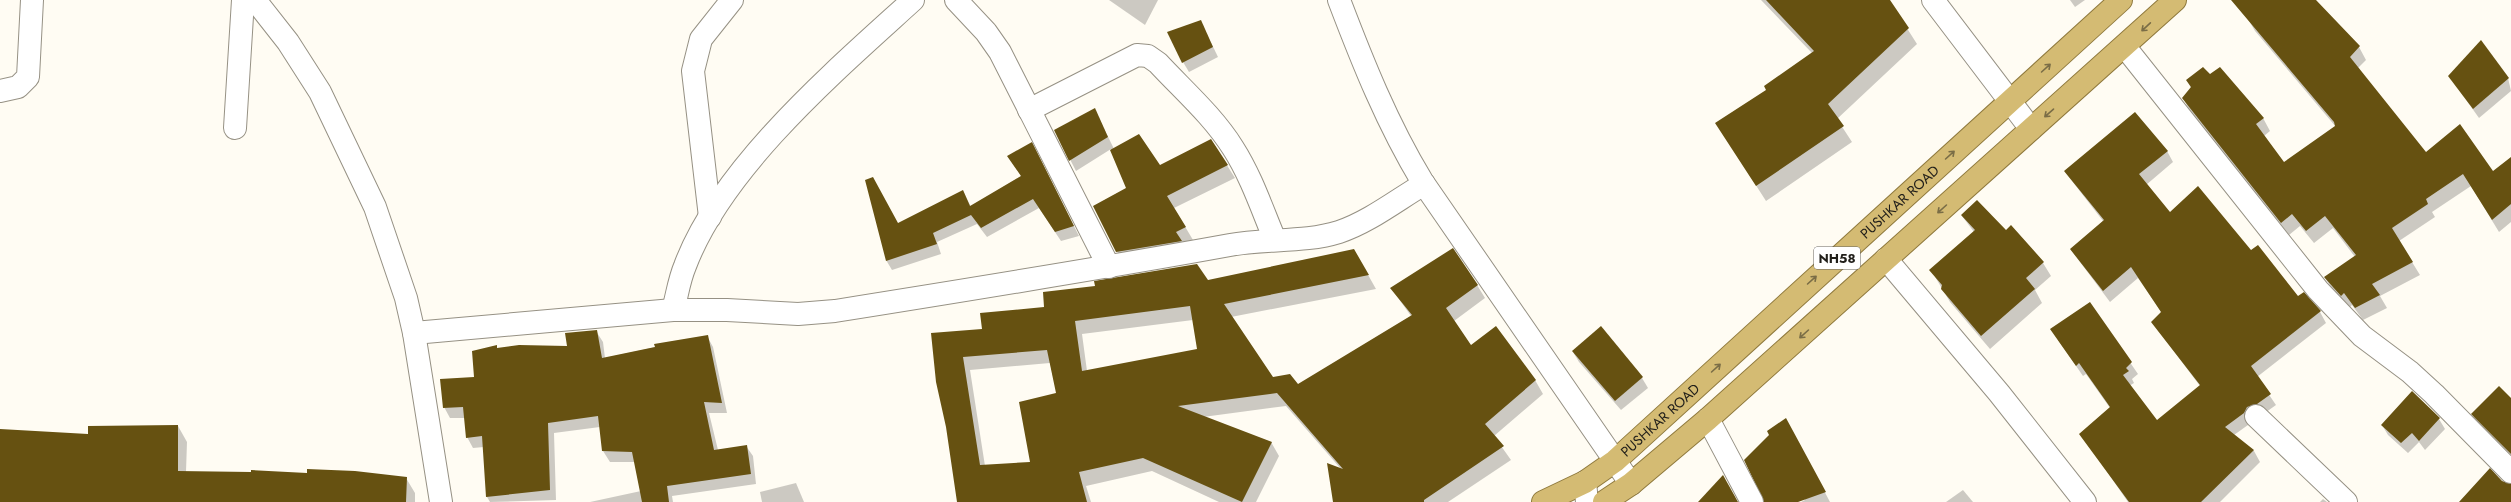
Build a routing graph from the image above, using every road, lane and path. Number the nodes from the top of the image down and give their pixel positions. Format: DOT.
graph roads {
  1 [pos="32,0"];
  2 [pos="243,0"];
  3 [pos="255,0"];
  4 [pos="732,0"];
  5 [pos="912,0"];
  6 [pos="956,0"];
  7 [pos="1339,0"];
  8 [pos="1933,0"];
  9 [pos="2121,0"];
  10 [pos="2175,0"];
  11 [pos="2125,48"];
  12 [pos="0,90"];
  13 [pos="2009,101"];
  14 [pos="1029,110"];
  15 [pos="235,128"];
  16 [pos="2031,129"];
  17 [pos="1424,184"];
  18 [pos="710,217"];
  19 [pos="1275,240"];
  20 [pos="1886,259"];
  21 [pos="1109,267"];
  22 [pos="673,310"];
  23 [pos="414,333"];
  24 [pos="2256,416"];
  25 [pos="1708,419"];
  26 [pos="1615,461"];
  27 [pos="2511,472"];
  28 [pos="1631,484"];
  29 [pos="1586,492"];
  30 [pos="441,502"];
  31 [pos="1542,502"];
  32 [pos="1604,502"];
  33 [pos="1752,502"];
  34 [pos="2085,502"];
  35 [pos="2346,502"];
  1 -- 12 [label="street"];
  2 -- 15 [label="street"];
  3 -- 23 [label="street"];
  4 -- 18 [label="street"];
  5 -- 18 [label="street"];
  6 -- 14 [label="street"];
  7 -- 17 [label="street"];
  8 -- 13 [label="street"];
  13 -- 9 [label="highway, PUSHKAR ROAD / NH58, one-way"];
  10 -- 11 [label="highway, PUSHKAR ROAD / NH58, one-way"];
  11 -- 16 [label="highway, PUSHKAR ROAD / NH58, one-way"];
  11 -- 27 [label="street"];
  13 -- 16 [label="street"];
  26 -- 13 [label="highway, PUSHKAR ROAD / NH58, one-way"];
  14 -- 19 [label="street"];
  14 -- 21 [label="street"];
  16 -- 20 [label="highway, PUSHKAR ROAD / NH58, one-way"];
  17 -- 19 [label="street"];
  17 -- 26 [label="street"];
  18 -- 22 [label="street"];
  19 -- 21 [label="street"];
  20 -- 25 [label="highway, PUSHKAR ROAD / NH58, one-way"];
  20 -- 34 [label="street"];
  21 -- 22 [label="street"];
  22 -- 23 [label="street"];
  23 -- 30 [label="street"];
  24 -- 35 [label="street"];
  25 -- 28 [label="highway, PUSHKAR ROAD / NH58"];
  25 -- 33 [label="street"];
  26 -- 28 [label="street"];
  26 -- 29 [label="highway, PUSHKAR ROAD / NH58"];
  28 -- 32 [label="highway, PUSHKAR ROAD / NH58"];
  29 -- 31 [label="highway, PUSHKAR ROAD / NH58"];
}
